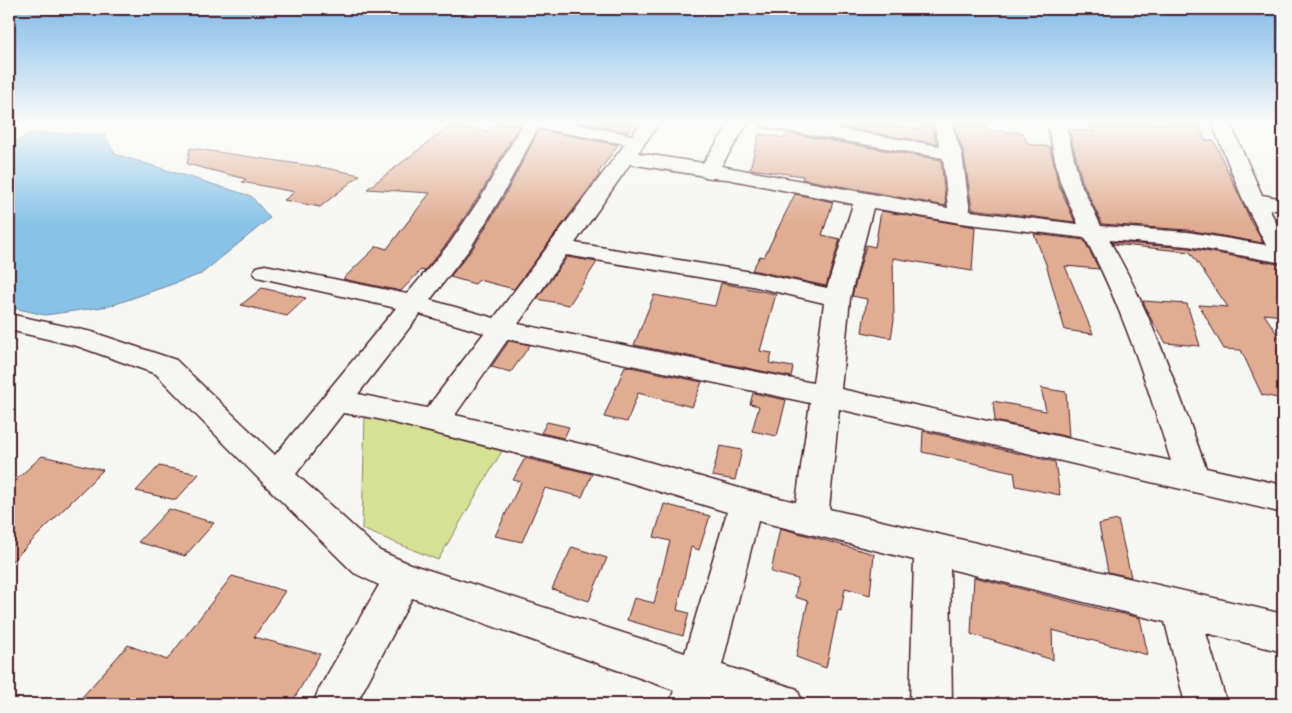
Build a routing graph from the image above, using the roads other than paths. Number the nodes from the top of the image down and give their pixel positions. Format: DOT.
graph roads {
  1 [pos="514,156"];
  2 [pos="626,156"];
  3 [pos="671,156"];
  4 [pos="717,156"];
  5 [pos="952,156"];
  6 [pos="1064,156"];
  7 [pos="1235,156"];
  8 [pos="707,172"];
  9 [pos="865,200"];
  10 [pos="1254,200"];
  11 [pos="1283,205"];
  12 [pos="960,216"];
  13 [pos="1093,231"];
  14 [pos="560,247"];
  15 [pos="1283,256"];
  16 [pos="266,272"];
  17 [pos="837,298"];
  18 [pos="415,304"];
  19 [pos="9,322"];
  20 [pos="501,329"];
  21 [pos="826,396"];
  22 [pos="336,401"];
  23 [pos="434,420"];
  24 [pos="276,476"];
  25 [pos="1192,478"];
  26 [pos="1283,500"];
  27 [pos="746,504"];
  28 [pos="811,520"];
  29 [pos="932,549"];
  30 [pos="402,578"];
  31 [pos="1181,610"];
  32 [pos="1283,633"];
  33 [pos="694,691"];
  34 [pos="334,704"];
  35 [pos="782,704"];
  36 [pos="931,704"];
  37 [pos="1206,704"];
  1 -- 18 [label="street"];
  2 -- 14 [label="street"];
  3 -- 8 [label="street"];
  4 -- 8 [label="street"];
  5 -- 12 [label="street"];
  6 -- 13 [label="street"];
  7 -- 10 [label="street"];
  8 -- 9 [label="street"];
  9 -- 12 [label="street"];
  9 -- 17 [label="street"];
  10 -- 11 [label="street"];
  10 -- 15 [label="street"];
  12 -- 13 [label="street"];
  13 -- 15 [label="street"];
  13 -- 25 [label="street"];
  14 -- 17 [label="street"];
  14 -- 20 [label="street"];
  16 -- 18 [label="street"];
  17 -- 21 [label="street"];
  18 -- 20 [label="street"];
  18 -- 22 [label="street"];
  19 -- 24 [label="street"];
  20 -- 21 [label="street"];
  20 -- 23 [label="street"];
  21 -- 25 [label="street"];
  21 -- 28 [label="street"];
  22 -- 23 [label="street"];
  22 -- 24 [label="street"];
  23 -- 27 [label="street"];
  24 -- 30 [label="street"];
  25 -- 26 [label="street"];
  27 -- 28 [label="street"];
  27 -- 33 [label="street"];
  28 -- 29 [label="street"];
  29 -- 31 [label="street"];
  29 -- 36 [label="street"];
  30 -- 33 [label="street"];
  30 -- 34 [label="street"];
  31 -- 32 [label="street"];
  31 -- 37 [label="street"];
  33 -- 35 [label="street"];
}
